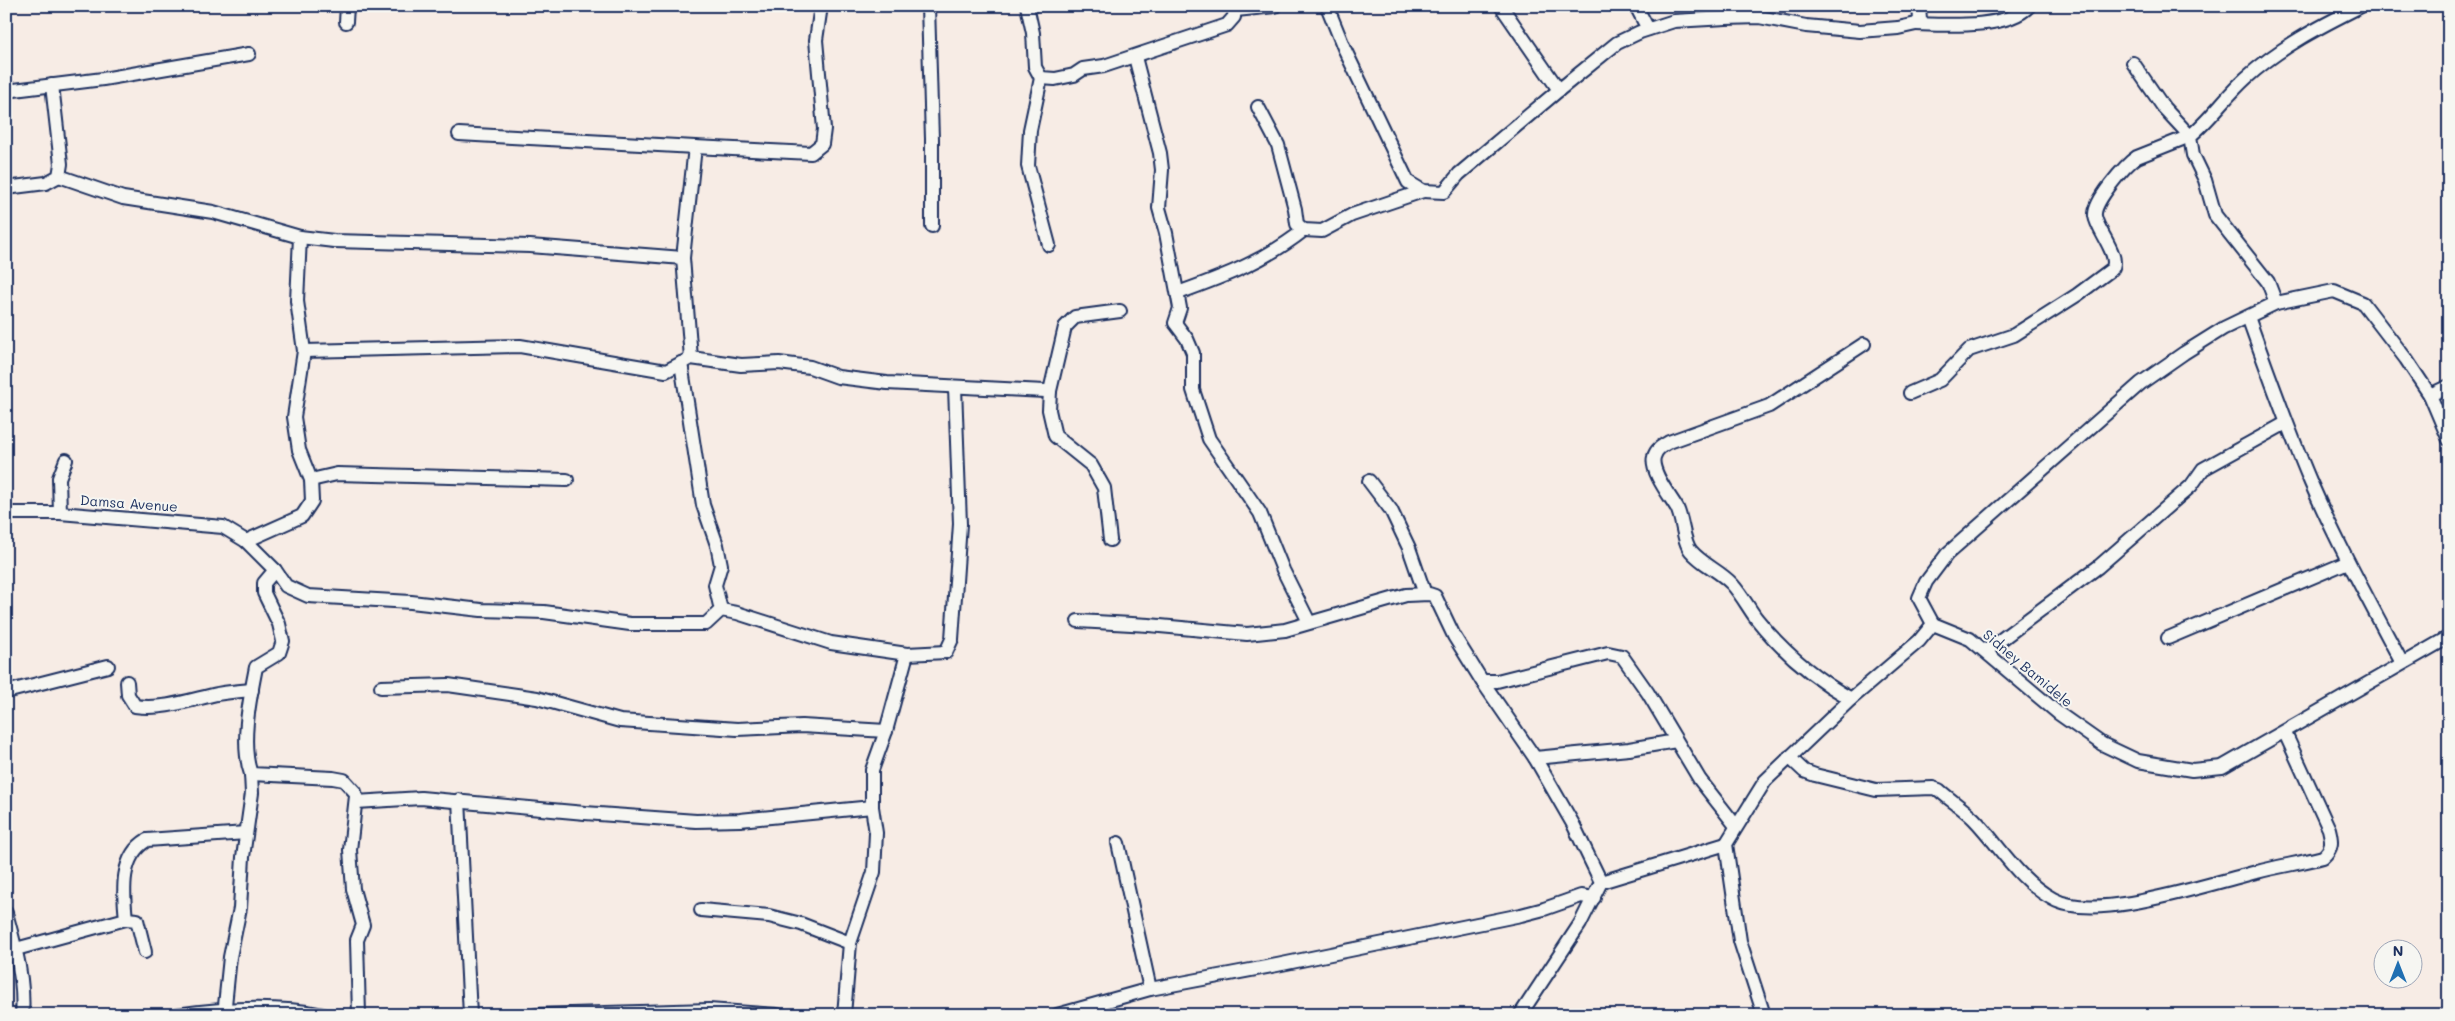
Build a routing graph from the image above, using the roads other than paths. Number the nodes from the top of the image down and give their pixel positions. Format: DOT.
graph roads {
  1 [pos="347,6"];
  2 [pos="821,6"];
  3 [pos="928,6"];
  4 [pos="1027,6"];
  5 [pos="1276,6"];
  6 [pos="1327,6"];
  7 [pos="1501,6"];
  8 [pos="1636,6"];
  9 [pos="2029,6"];
  10 [pos="2361,6"];
  11 [pos="1235,8"];
  12 [pos="1725,12"];
  13 [pos="1919,15"];
  14 [pos="346,22"];
  15 [pos="1648,29"];
  16 [pos="249,54"];
  17 [pos="1135,57"];
  18 [pos="2133,63"];
  19 [pos="1041,78"];
  20 [pos="52,85"];
  21 [pos="1559,90"];
  22 [pos="6,91"];
  23 [pos="1258,106"];
  24 [pos="459,134"];
  25 [pos="2190,136"];
  26 [pos="695,147"];
  27 [pos="59,176"];
  28 [pos="6,188"];
  29 [pos="1423,191"];
  30 [pos="932,226"];
  31 [pos="1304,230"];
  32 [pos="300,237"];
  33 [pos="1049,245"];
  34 [pos="683,258"];
  35 [pos="1178,293"];
  36 [pos="2276,303"];
  37 [pos="1120,311"];
  38 [pos="2248,317"];
  39 [pos="1864,344"];
  40 [pos="304,352"];
  41 [pos="686,360"];
  42 [pos="2449,386"];
  43 [pos="955,387"];
  44 [pos="1050,390"];
  45 [pos="1910,393"];
  46 [pos="2430,395"];
  47 [pos="2286,422"];
  48 [pos="2449,440"];
  49 [pos="66,460"];
  50 [pos="312,480"];
  51 [pos="566,480"];
  52 [pos="1369,481"];
  53 [pos="60,512"];
  54 [pos="6,513"];
  55 [pos="1110,540"];
  56 [pos="246,541"];
  57 [pos="2348,562"];
  58 [pos="275,570"];
  59 [pos="1425,594"];
  60 [pos="721,610"];
  61 [pos="1078,621"];
  62 [pos="1309,622"];
  63 [pos="1933,624"];
  64 [pos="2449,637"];
  65 [pos="2168,638"];
  66 [pos="1986,651"];
  67 [pos="907,654"];
  68 [pos="2402,663"];
  69 [pos="108,666"];
  70 [pos="1482,681"];
  71 [pos="1497,681"];
  72 [pos="127,682"];
  73 [pos="381,687"];
  74 [pos="252,690"];
  75 [pos="6,692"];
  76 [pos="1491,694"];
  77 [pos="1851,699"];
  78 [pos="886,731"];
  79 [pos="2285,733"];
  80 [pos="1676,741"];
  81 [pos="1789,757"];
  82 [pos="1535,758"];
  83 [pos="251,774"];
  84 [pos="459,800"];
  85 [pos="356,802"];
  86 [pos="872,807"];
  87 [pos="1736,826"];
  88 [pos="246,833"];
  89 [pos="1118,843"];
  90 [pos="1726,844"];
  91 [pos="1601,882"];
  92 [pos="1594,898"];
  93 [pos="701,910"];
  94 [pos="6,913"];
  95 [pos="126,919"];
  96 [pos="850,943"];
  97 [pos="16,949"];
  98 [pos="145,952"];
  99 [pos="1150,988"];
  100 [pos="224,1012"];
  101 [pos="1063,1014"];
  102 [pos="22,1015"];
  103 [pos="176,1015"];
  104 [pos="324,1015"];
  105 [pos="359,1015"];
  106 [pos="470,1015"];
  107 [pos="536,1015"];
  108 [pos="777,1015"];
  109 [pos="844,1015"];
  110 [pos="1520,1015"];
  111 [pos="1764,1015"];
  1 -- 14 [label="street"];
  2 -- 26 [label="street"];
  3 -- 30 [label="street"];
  4 -- 19 [label="street"];
  5 -- 11 [label="street"];
  6 -- 29 [label="street"];
  7 -- 21 [label="street"];
  8 -- 15 [label="street"];
  9 -- 13 [label="street"];
  10 -- 25 [label="street"];
  11 -- 17 [label="street"];
  12 -- 13 [label="street"];
  12 -- 15 [label="street"];
  15 -- 21 [label="street"];
  16 -- 20 [label="street"];
  17 -- 19 [label="street"];
  17 -- 35 [label="street"];
  18 -- 25 [label="street"];
  19 -- 33 [label="street"];
  20 -- 22 [label="street"];
  20 -- 27 [label="street"];
  21 -- 29 [label="street"];
  23 -- 31 [label="street"];
  24 -- 26 [label="street"];
  25 -- 36 [label="street"];
  25 -- 45 [label="street"];
  26 -- 34 [label="street"];
  27 -- 28 [label="street"];
  27 -- 32 [label="street"];
  29 -- 31 [label="street"];
  31 -- 35 [label="street"];
  32 -- 34 [label="street"];
  32 -- 40 [label="street"];
  34 -- 41 [label="street"];
  35 -- 62 [label="street"];
  36 -- 38 [label="street"];
  36 -- 46 [label="street"];
  37 -- 44 [label="street"];
  38 -- 47 [label="street"];
  38 -- 63 [label="street"];
  39 -- 77 [label="street"];
  40 -- 41 [label="street"];
  40 -- 50 [label="street"];
  41 -- 43 [label="street"];
  41 -- 60 [label="street"];
  42 -- 46 [label="street"];
  43 -- 44 [label="street"];
  43 -- 67 [label="street"];
  44 -- 55 [label="street"];
  46 -- 48 [label="street"];
  47 -- 57 [label="street"];
  47 -- 66 [label="street"];
  49 -- 53 [label="street"];
  50 -- 51 [label="street"];
  50 -- 56 [label="street"];
  52 -- 59 [label="street"];
  53 -- 54 [label="street, Damsa Avenue"];
  53 -- 56 [label="street, Damsa Avenue"];
  56 -- 58 [label="street, Damsa Avenue"];
  57 -- 65 [label="street"];
  57 -- 68 [label="street"];
  58 -- 60 [label="street, Damsa Avenue"];
  58 -- 74 [label="street"];
  59 -- 62 [label="street"];
  59 -- 70 [label="street"];
  60 -- 67 [label="street"];
  61 -- 62 [label="street"];
  63 -- 66 [label="street, Sidney Bamidele"];
  63 -- 77 [label="street"];
  64 -- 68 [label="street, Sidney Bamidele"];
  66 -- 79 [label="street, Sidney Bamidele"];
  67 -- 78 [label="street"];
  68 -- 79 [label="street, Sidney Bamidele"];
  69 -- 75 [label="street"];
  70 -- 71 [label="street"];
  70 -- 76 [label="street"];
  71 -- 76 [label="street"];
  71 -- 80 [label="street"];
  72 -- 74 [label="street"];
  73 -- 78 [label="street"];
  74 -- 83 [label="street"];
  76 -- 82 [label="street"];
  77 -- 81 [label="street"];
  78 -- 86 [label="street"];
  79 -- 81 [label="street"];
  80 -- 82 [label="street"];
  80 -- 87 [label="street"];
  81 -- 87 [label="street"];
  82 -- 91 [label="street"];
  83 -- 85 [label="street"];
  83 -- 88 [label="street"];
  84 -- 85 [label="street"];
  84 -- 86 [label="street"];
  84 -- 106 [label="street"];
  85 -- 105 [label="street"];
  86 -- 96 [label="street"];
  87 -- 90 [label="street"];
  88 -- 95 [label="street"];
  88 -- 100 [label="street"];
  89 -- 99 [label="street"];
  90 -- 91 [label="street"];
  90 -- 111 [label="street"];
  91 -- 92 [label="street"];
  92 -- 99 [label="street"];
  92 -- 110 [label="street"];
  93 -- 96 [label="street"];
  94 -- 97 [label="street"];
  95 -- 97 [label="street"];
  95 -- 98 [label="street"];
  96 -- 109 [label="street"];
  97 -- 102 [label="street"];
  99 -- 101 [label="street"];
  100 -- 103 [label="street"];
  100 -- 104 [label="street"];
  107 -- 108 [label="street"];
}
